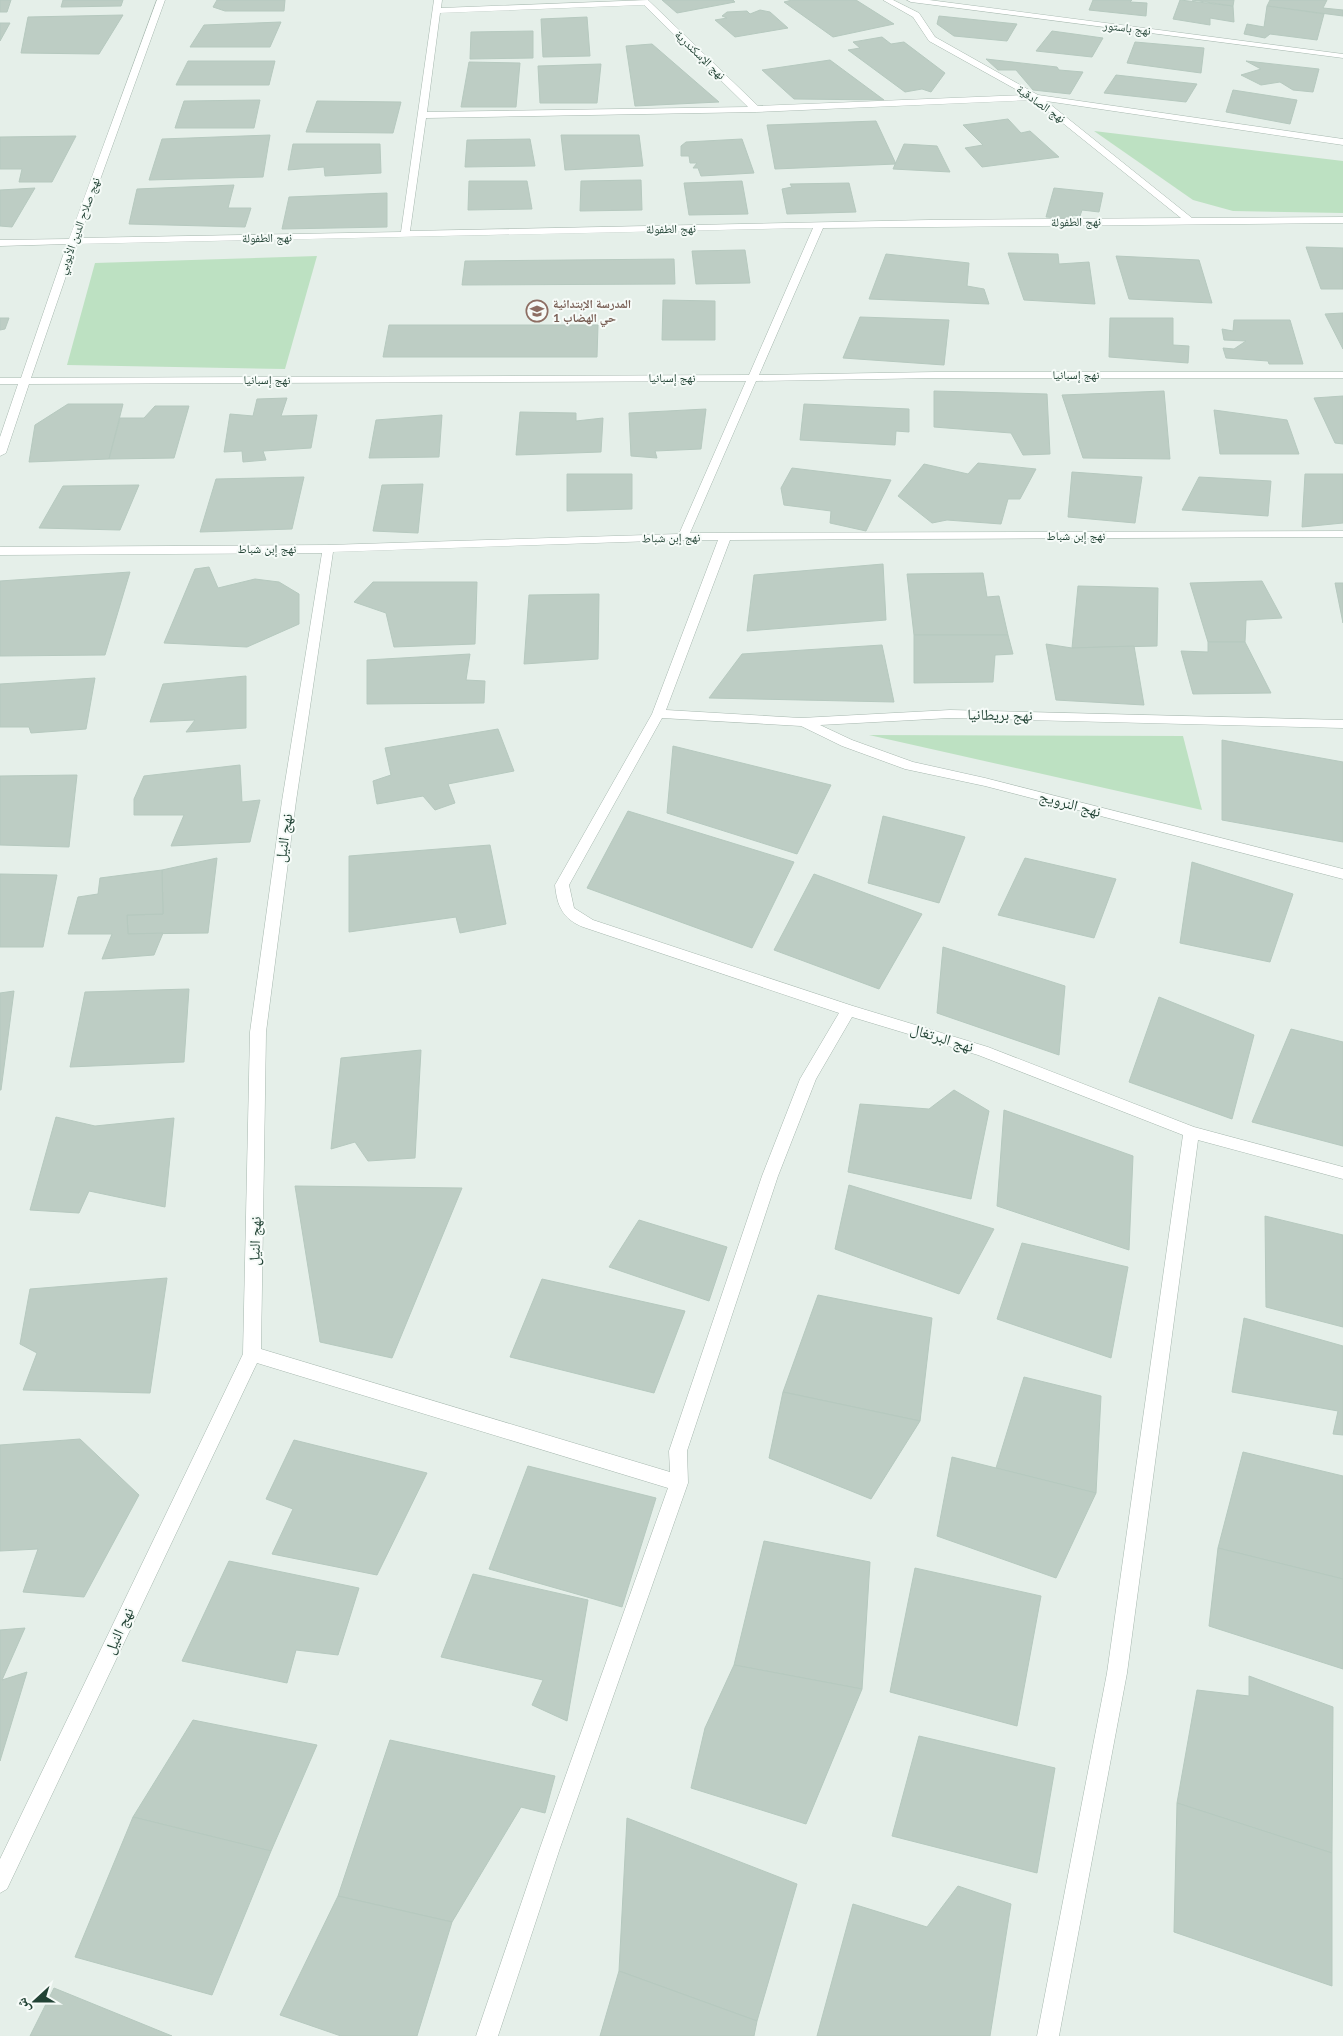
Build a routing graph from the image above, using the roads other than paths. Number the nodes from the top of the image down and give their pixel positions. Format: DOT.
graph roads {
  1 [pos="161,0"];
  2 [pos="438,0"];
  3 [pos="887,0"];
  4 [pos="911,0"];
  5 [pos="645,2"];
  6 [pos="437,11"];
  7 [pos="1343,56"];
  8 [pos="1036,98"];
  9 [pos="756,109"];
  10 [pos="424,115"];
  11 [pos="1343,142"];
  12 [pos="1343,220"];
  13 [pos="1190,221"];
  14 [pos="818,226"];
  15 [pos="405,235"];
  16 [pos="73,241"];
  17 [pos="0,243"];
  18 [pos="1343,375"];
  19 [pos="752,378"];
  20 [pos="26,380"];
  21 [pos="0,381"];
  22 [pos="0,453"];
  23 [pos="1343,534"];
  24 [pos="683,537"];
  25 [pos="726,537"];
  26 [pos="328,549"];
  27 [pos="0,551"];
  28 [pos="658,714"];
  29 [pos="801,722"];
  30 [pos="1343,724"];
  31 [pos="1343,874"];
  32 [pos="848,1010"];
  33 [pos="1192,1132"];
  34 [pos="1343,1173"];
  35 [pos="252,1354"];
  36 [pos="679,1484"];
  37 [pos="0,1882"];
  38 [pos="487,2036"];
  39 [pos="1048,2036"];
  1 -- 16 [label="street, نهج صلاح الدين الأيوبي"];
  2 -- 6 [label="street"];
  3 -- 8 [label="street, نهج الصادقية"];
  4 -- 7 [label="street, نهج باستور"];
  5 -- 6 [label="street"];
  5 -- 9 [label="street, نهج الإسكندرية"];
  6 -- 10 [label="street"];
  8 -- 9 [label="street"];
  8 -- 11 [label="street"];
  8 -- 13 [label="street, نهج الصادقية"];
  9 -- 10 [label="street"];
  10 -- 15 [label="street"];
  12 -- 13 [label="street, نهج الطفولة"];
  13 -- 14 [label="street, نهج الطفولة"];
  14 -- 15 [label="street, نهج الطفولة"];
  14 -- 19 [label="street"];
  15 -- 16 [label="street, نهج الطفولة"];
  16 -- 17 [label="street, نهج الطفولة"];
  16 -- 20 [label="street, نهج صلاح الدين الأيوبي"];
  18 -- 19 [label="street, نهج إسبانيا"];
  19 -- 20 [label="street, نهج إسبانيا"];
  19 -- 24 [label="street"];
  20 -- 21 [label="street, نهج إسبانيا"];
  20 -- 22 [label="street, نهج صلاح الدين الأيوبي"];
  23 -- 25 [label="street, نهج إبن شباط"];
  24 -- 25 [label="street, نهج إبن شباط"];
  24 -- 26 [label="street, نهج إبن شباط"];
  25 -- 28 [label="street"];
  26 -- 27 [label="street, نهج إبن شباط"];
  26 -- 35 [label="street, نهج النيل"];
  28 -- 29 [label="street, نهج بريطانيا"];
  28 -- 32 [label="street, نهج البرتغال"];
  29 -- 30 [label="street, نهج بريطانيا"];
  29 -- 31 [label="street, نهج النرويج"];
  32 -- 33 [label="street, نهج البرتغال"];
  32 -- 36 [label="street"];
  33 -- 34 [label="street, نهج البرتغال"];
  33 -- 39 [label="street"];
  35 -- 36 [label="street"];
  35 -- 37 [label="street, نهج النيل"];
  36 -- 38 [label="street"];
}
